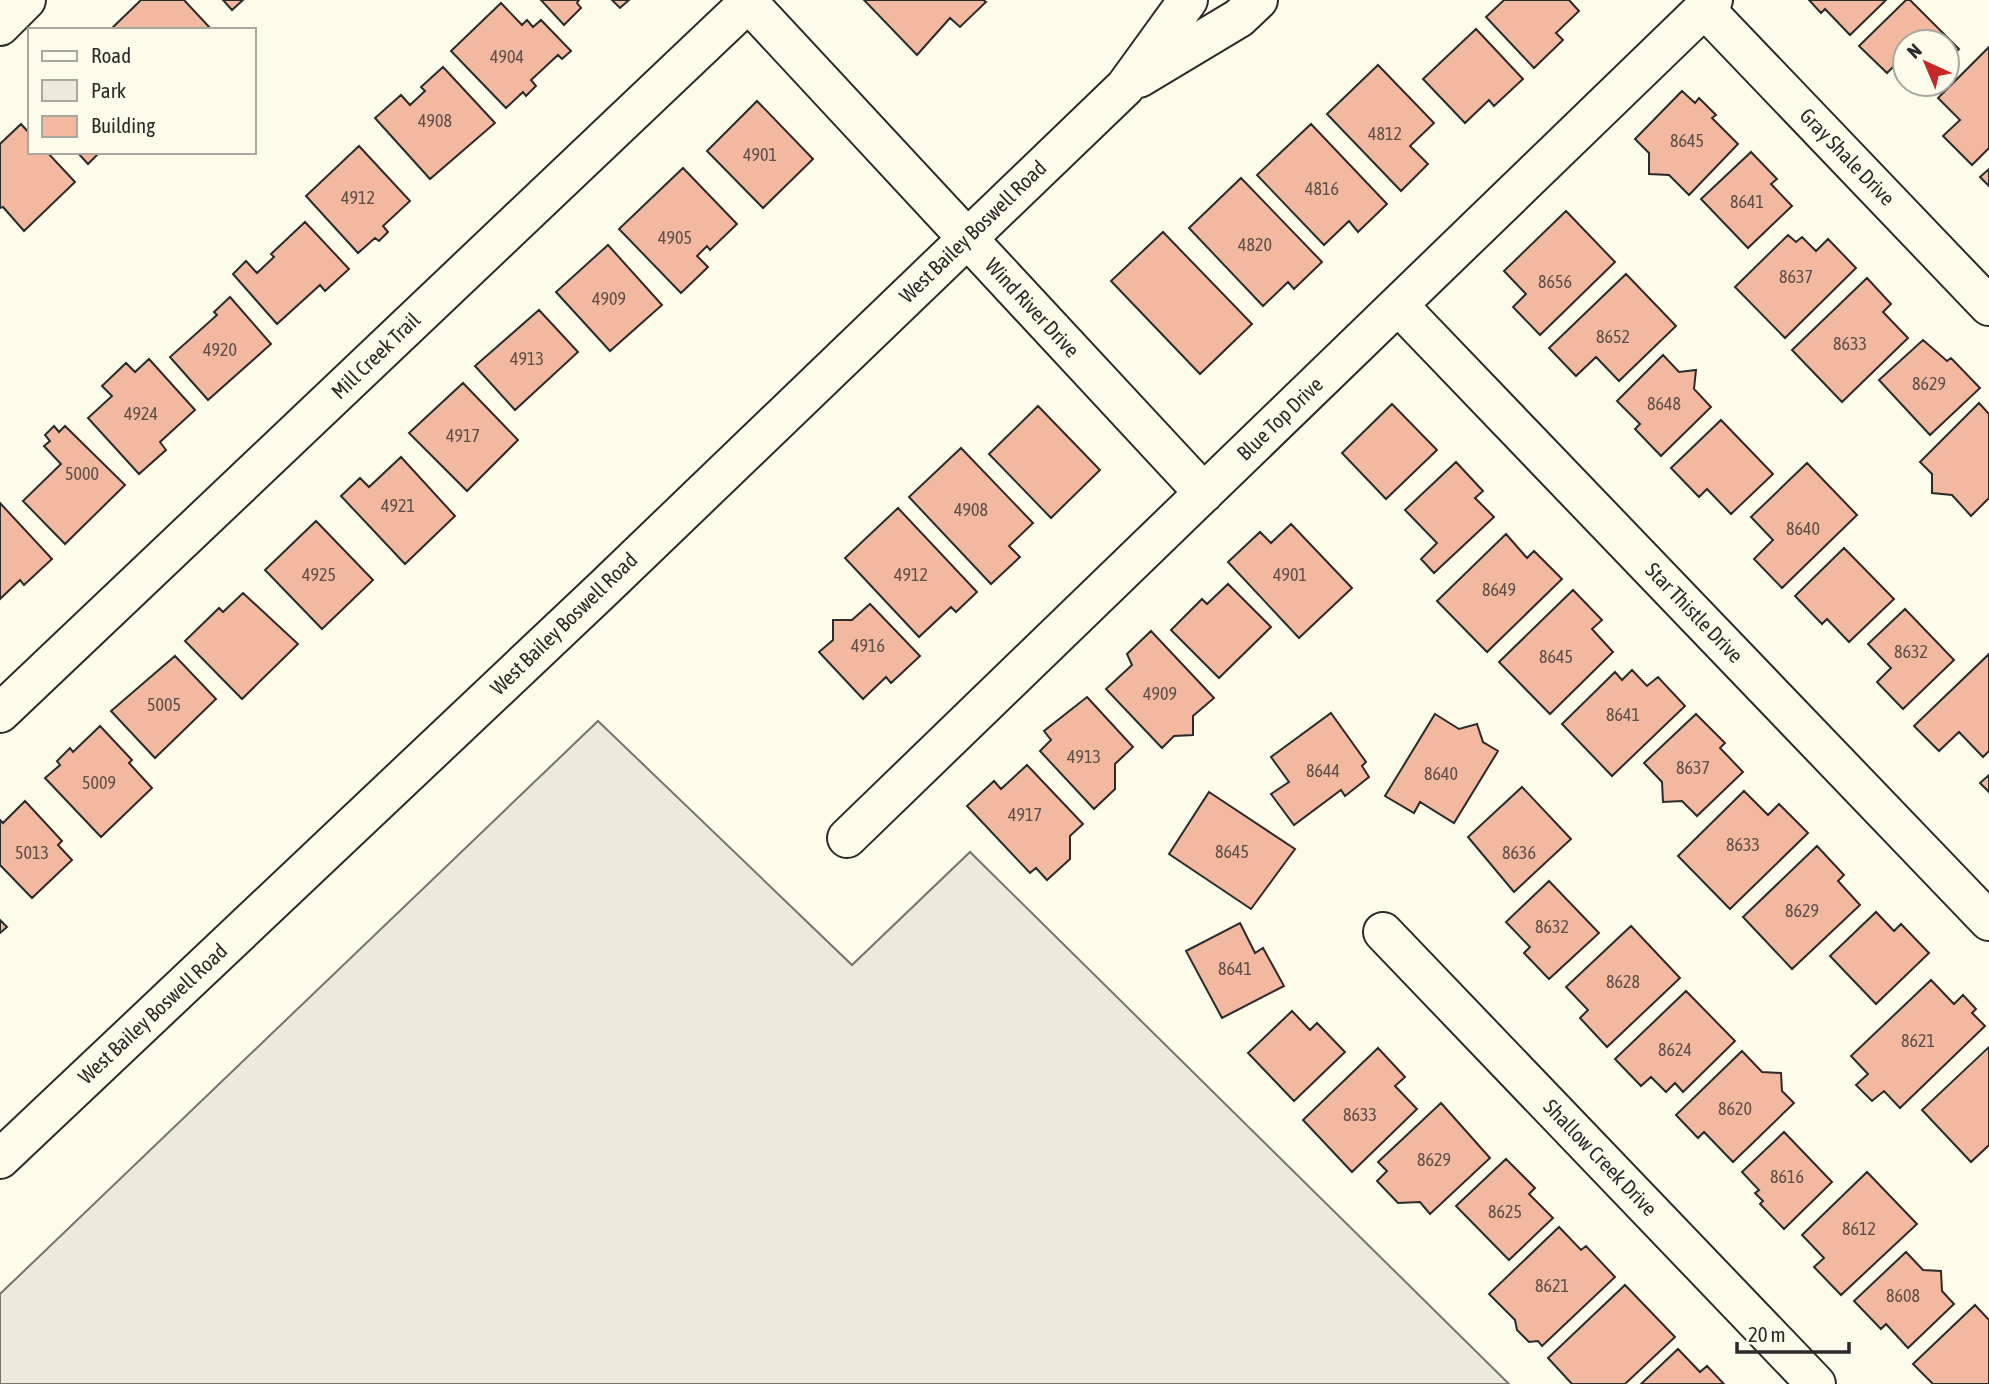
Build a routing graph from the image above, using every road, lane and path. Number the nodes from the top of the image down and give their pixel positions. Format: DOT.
graph roads {
  1 [pos="26,0"];
  2 [pos="1188,0"];
  3 [pos="1258,0"];
  4 [pos="749,1"];
  5 [pos="1709,4"];
  6 [pos="0,26"];
  7 [pos="1125,86"];
  8 [pos="966,238"];
  9 [pos="1398,305"];
  10 [pos="1989,306"];
  11 [pos="1204,493"];
  12 [pos="0,713"];
  13 [pos="848,838"];
  14 [pos="1989,921"];
  15 [pos="1383,932"];
  16 [pos="0,1159"];
  17 [pos="1816,1384"];
  1 -- 6 [label="street"];
  2 -- 7 [label="street, West Bailey Boswell Road"];
  3 -- 7 [label="street, West Bailey Boswell Road"];
  4 -- 8 [label="street, Wind River Drive"];
  4 -- 12 [label="street, Mill Creek Trail"];
  5 -- 9 [label="street, Blue Top Drive"];
  5 -- 10 [label="street, Gray Shale Drive"];
  7 -- 8 [label="street, West Bailey Boswell Road"];
  8 -- 11 [label="street, Wind River Drive"];
  8 -- 16 [label="street, West Bailey Boswell Road"];
  9 -- 11 [label="street, Blue Top Drive"];
  9 -- 14 [label="street, Star Thistle Drive"];
  11 -- 13 [label="street, Blue Top Drive"];
  15 -- 17 [label="street, Shallow Creek Drive"];
}
